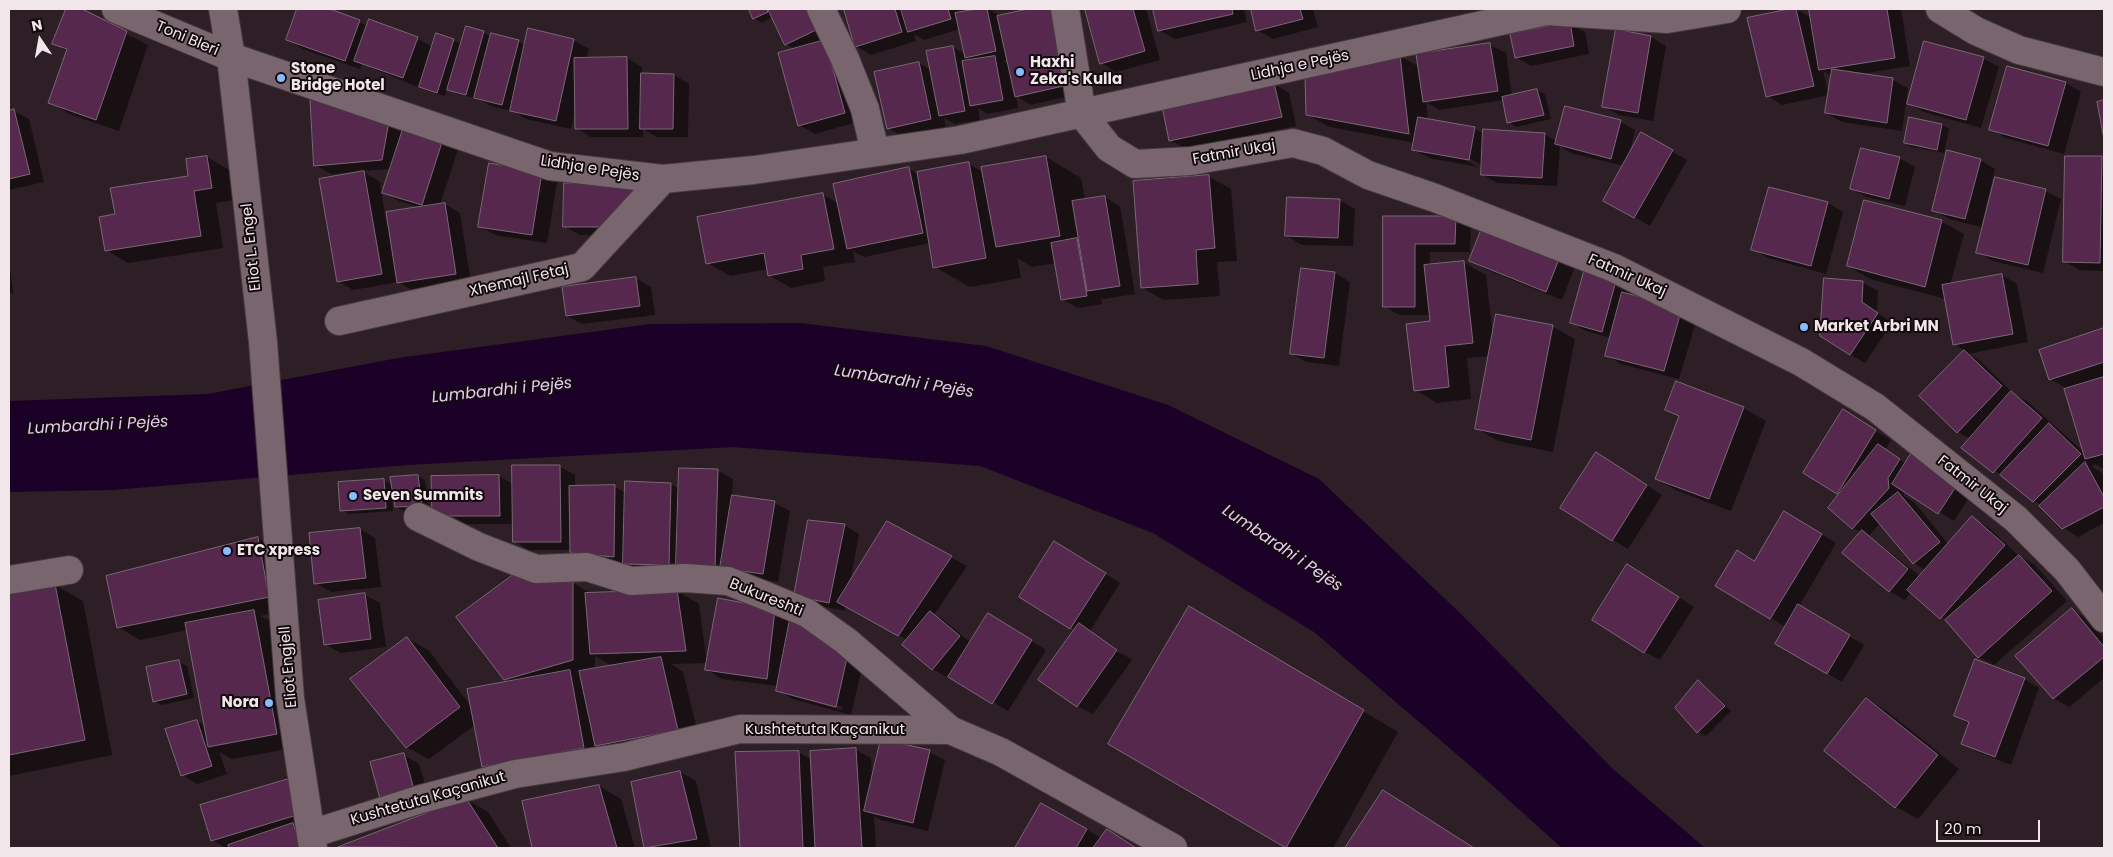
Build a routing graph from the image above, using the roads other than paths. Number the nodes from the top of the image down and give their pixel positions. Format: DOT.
graph roads {
  1 [pos="116,9"];
  2 [pos="223,9"];
  3 [pos="822,9"];
  4 [pos="1065,9"];
  5 [pos="1727,9"];
  6 [pos="1940,9"];
  7 [pos="231,57"];
  8 [pos="2104,72"];
  9 [pos="1082,114"];
  10 [pos="875,152"];
  11 [pos="663,179"];
  12 [pos="339,322"];
  13 [pos="274,486"];
  14 [pos="418,517"];
  15 [pos="69,570"];
  16 [pos="9,580"];
  17 [pos="2104,618"];
  18 [pos="950,730"];
  19 [pos="312,841"];
  20 [pos="1173,848"];
  1 -- 7 [label="street, Toni Bleri"];
  2 -- 7 [label="street, Eliot L. Engel"];
  3 -- 10 [label="street"];
  4 -- 9 [label="street"];
  5 -- 9 [label="street, Lidhja e Pejës"];
  6 -- 8 [label="street"];
  7 -- 11 [label="street, Lidhja e Pejës"];
  7 -- 13 [label="street, Eliot L. Engel"];
  9 -- 10 [label="street, Lidhja e Pejës"];
  9 -- 17 [label="street, Fatmir Ukaj"];
  10 -- 11 [label="street, Lidhja e Pejës"];
  11 -- 12 [label="street, Xhemajl Fetaj"];
  13 -- 19 [label="street, Eliot Engjell"];
  14 -- 18 [label="street, Bukureshti"];
  15 -- 16 [label="street"];
  18 -- 19 [label="street, Kushtetuta Kaçanikut"];
  18 -- 20 [label="street, Kushtetuta Kaçanikut"];
}
